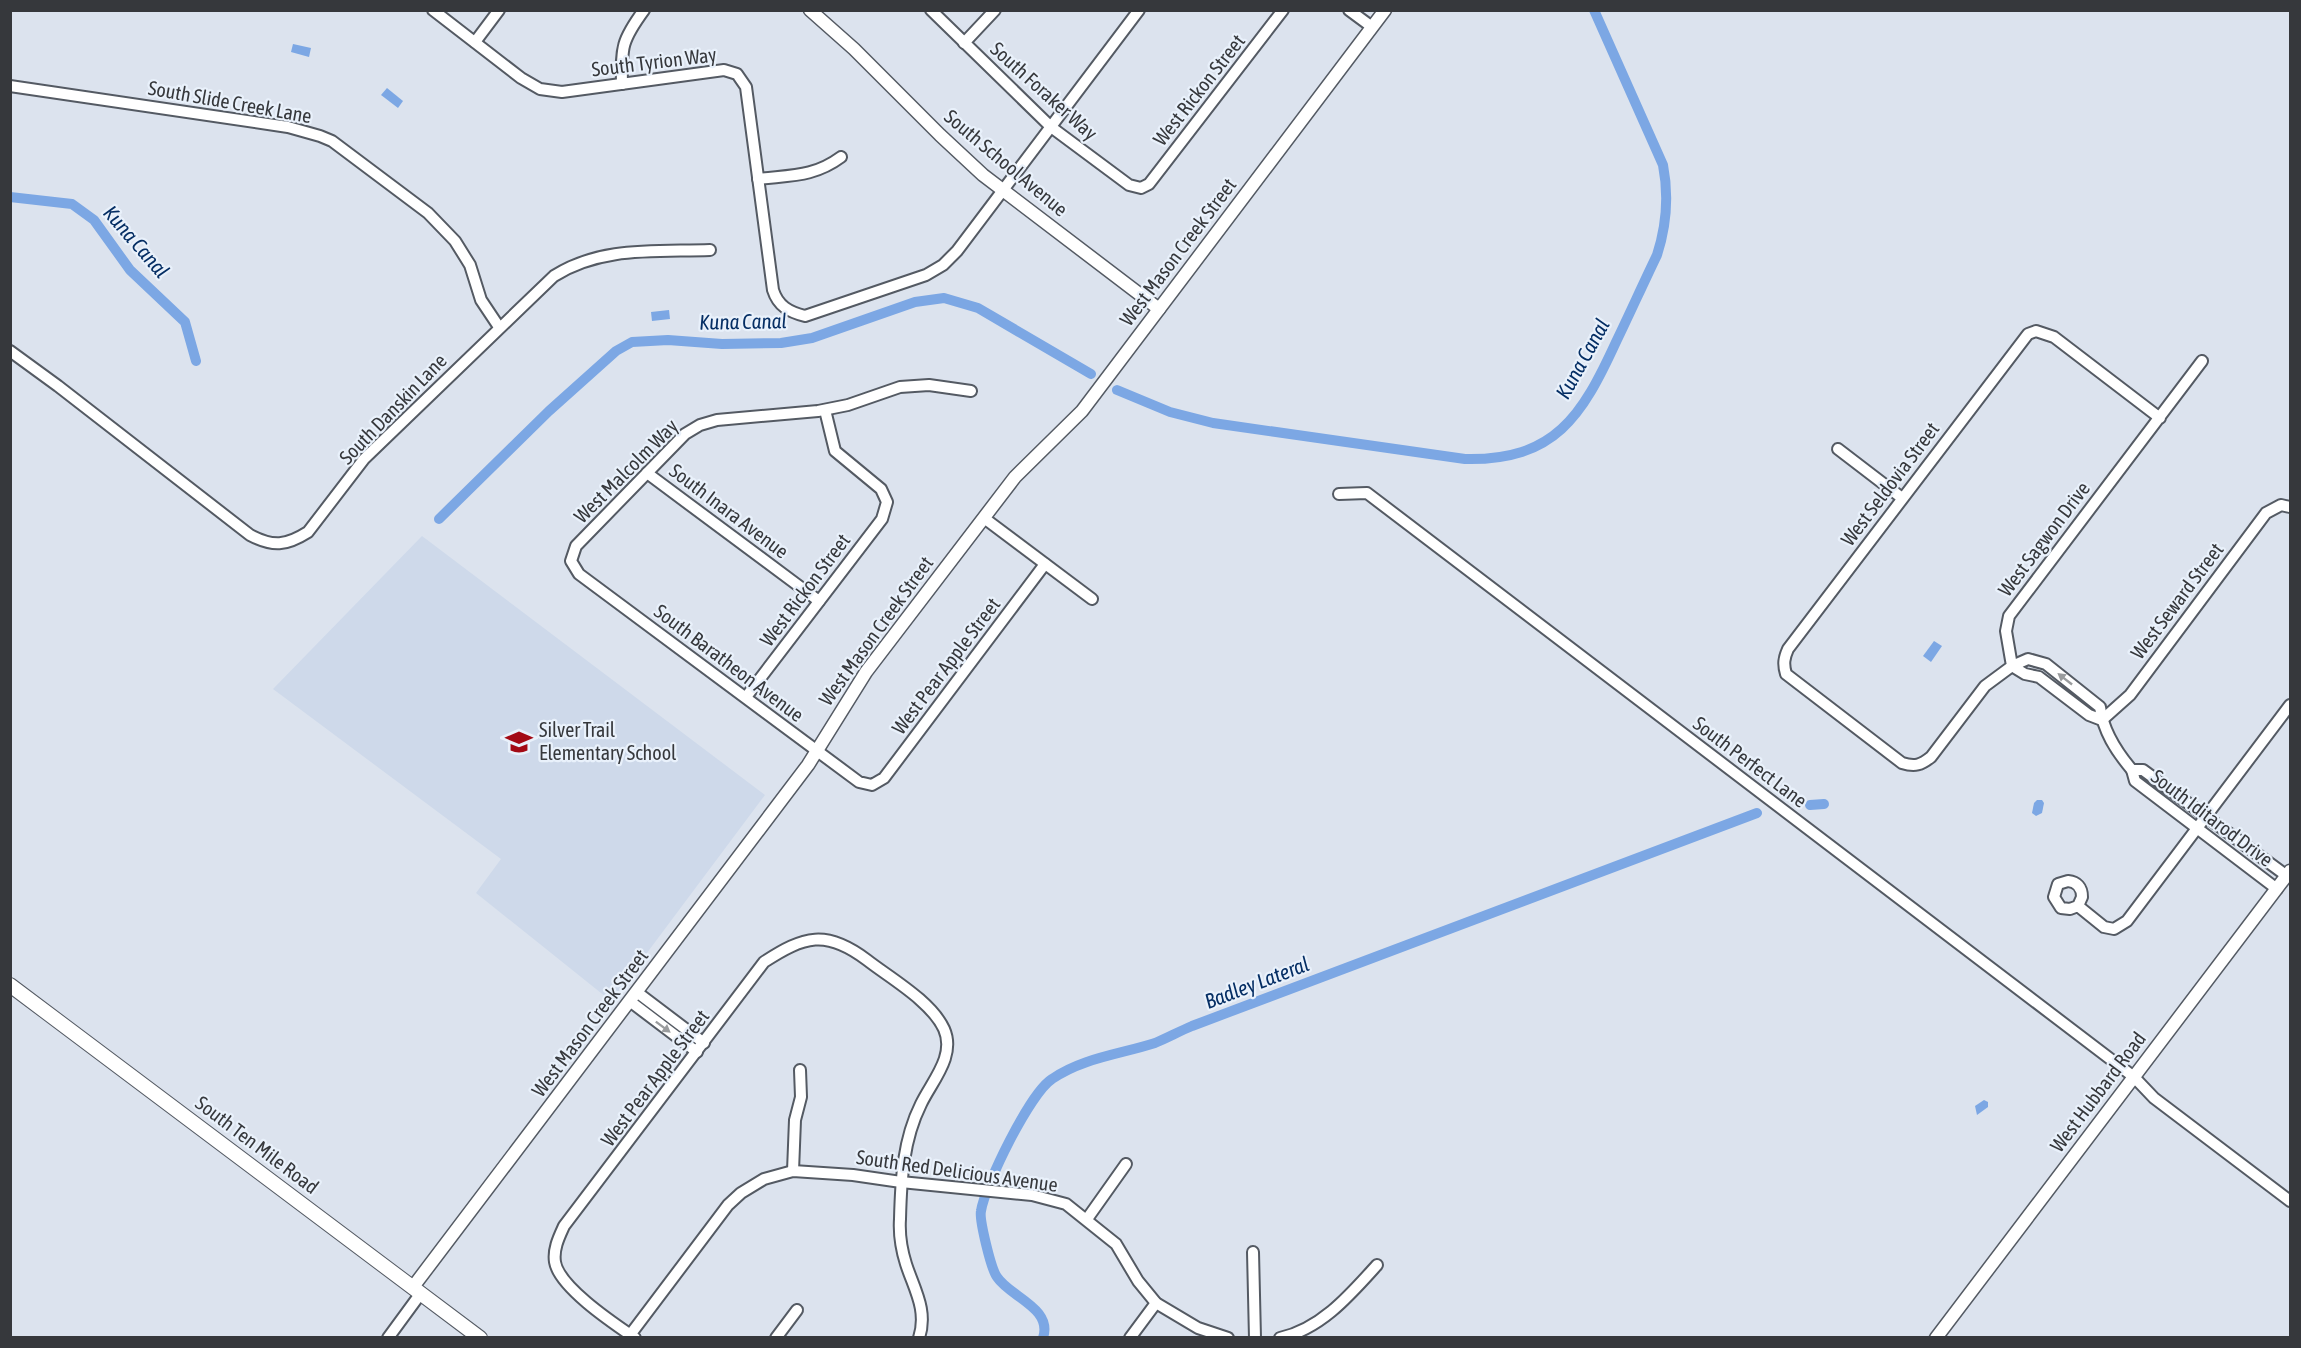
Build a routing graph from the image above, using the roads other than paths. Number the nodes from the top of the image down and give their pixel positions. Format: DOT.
graph roads {
  1 [pos="433,10"];
  2 [pos="499,10"];
  3 [pos="644,10"];
  4 [pos="810,10"];
  5 [pos="931,10"];
  6 [pos="995,10"];
  7 [pos="1139,10"];
  8 [pos="1283,10"];
  9 [pos="1349,10"];
  10 [pos="1385,10"];
  11 [pos="1372,27"];
  12 [pos="475,42"];
  13 [pos="964,43"];
  14 [pos="622,84"];
  15 [pos="10,86"];
  16 [pos="1051,127"];
  17 [pos="842,157"];
  18 [pos="758,179"];
  19 [pos="1141,188"];
  20 [pos="1003,190"];
  21 [pos="710,249"];
  22 [pos="1159,309"];
  23 [pos="499,327"];
  24 [pos="10,351"];
  25 [pos="2202,361"];
  26 [pos="971,391"];
  27 [pos="825,410"];
  28 [pos="2160,418"];
  29 [pos="1838,449"];
  30 [pos="647,472"];
  31 [pos="1338,494"];
  32 [pos="1902,498"];
  33 [pos="2286,506"];
  34 [pos="984,518"];
  35 [pos="571,561"];
  36 [pos="1045,564"];
  37 [pos="1092,599"];
  38 [pos="819,601"];
  39 [pos="2012,666"];
  40 [pos="746,697"];
  41 [pos="2290,705"];
  42 [pos="2102,720"];
  43 [pos="817,751"];
  44 [pos="2132,770"];
  45 [pos="872,785"];
  46 [pos="2205,816"];
  47 [pos="2196,828"];
  48 [pos="2289,873"];
  49 [pos="2277,889"];
  50 [pos="2078,906"];
  51 [pos="10,985"];
  52 [pos="634,997"];
  53 [pos="704,1043"];
  54 [pos="696,1053"];
  55 [pos="800,1070"];
  56 [pos="2134,1077"];
  57 [pos="1126,1164"];
  58 [pos="793,1171"];
  59 [pos="901,1182"];
  60 [pos="2290,1201"];
  61 [pos="1087,1219"];
  62 [pos="1254,1252"];
  63 [pos="1377,1265"];
  64 [pos="417,1290"];
  65 [pos="1156,1304"];
  66 [pos="797,1310"];
  67 [pos="632,1336"];
  68 [pos="388,1338"];
  69 [pos="480,1338"];
  70 [pos="776,1338"];
  71 [pos="919,1338"];
  72 [pos="1130,1338"];
  73 [pos="1228,1338"];
  74 [pos="1256,1338"];
  75 [pos="1280,1338"];
  76 [pos="1936,1338"];
  1 -- 12 [label="street, South Tyrion Way"];
  2 -- 12 [label="street"];
  3 -- 14 [label="street"];
  4 -- 20 [label="street, South School Avenue"];
  5 -- 13 [label="street, South Foraker Way"];
  6 -- 13 [label="street"];
  7 -- 16 [label="street"];
  8 -- 19 [label="street, West Rickon Street"];
  9 -- 11 [label="street"];
  10 -- 11 [label="street, West Mason Creek Street"];
  11 -- 22 [label="street, West Mason Creek Street"];
  12 -- 14 [label="street, South Tyrion Way"];
  13 -- 16 [label="street, South Foraker Way"];
  14 -- 18 [label="street, South Tyrion Way"];
  15 -- 23 [label="street, South Slide Creek Lane"];
  16 -- 19 [label="street, South Foraker Way"];
  16 -- 20 [label="street"];
  17 -- 18 [label="street"];
  18 -- 20 [label="street, South Tyrion Way"];
  20 -- 22 [label="street, South School Avenue"];
  21 -- 23 [label="street, South Danskin Lane"];
  22 -- 34 [label="street, West Mason Creek Street"];
  23 -- 24 [label="street, South Danskin Lane"];
  25 -- 28 [label="street, West Sagwon Drive"];
  26 -- 27 [label="street, West Malcolm Way"];
  27 -- 30 [label="street, West Malcolm Way"];
  27 -- 38 [label="street, West Rickon Street"];
  28 -- 32 [label="street, West Seldovia Street"];
  28 -- 39 [label="street, West Sagwon Drive"];
  29 -- 32 [label="street"];
  30 -- 35 [label="street, West Malcolm Way"];
  30 -- 38 [label="street, South Inara Avenue"];
  31 -- 56 [label="street, South Perfect Lane"];
  32 -- 39 [label="street, West Seldovia Street"];
  33 -- 42 [label="street, West Seward Street"];
  34 -- 36 [label="street"];
  34 -- 43 [label="street, West Mason Creek Street"];
  35 -- 40 [label="street, South Baratheon Avenue"];
  36 -- 37 [label="street"];
  36 -- 45 [label="street, West Pear Apple Street"];
  38 -- 40 [label="street, West Rickon Street"];
  39 -- 42 [label="street, South Iditarod Drive"];
  40 -- 43 [label="street, South Baratheon Avenue"];
  41 -- 46 [label="street"];
  42 -- 44 [label="street, South Iditarod Drive"];
  43 -- 45 [label="street, South Baratheon Avenue"];
  43 -- 52 [label="street, West Mason Creek Street"];
  44 -- 46 [label="street, South Iditarod Drive"];
  44 -- 47 [label="street, South Iditarod Drive"];
  46 -- 47 [label="street"];
  46 -- 48 [label="street, South Iditarod Drive"];
  47 -- 49 [label="street, South Iditarod Drive"];
  47 -- 50 [label="street"];
  48 -- 49 [label="street, West Hubbard Road"];
  49 -- 56 [label="street, West Hubbard Road"];
  51 -- 64 [label="main road, South Ten Mile Road"];
  52 -- 53 [label="street"];
  52 -- 54 [label="street, one-way"];
  52 -- 64 [label="street, West Mason Creek Street"];
  53 -- 54 [label="street, West Pear Apple Street"];
  53 -- 59 [label="street, West Pear Apple Street"];
  54 -- 67 [label="street, West Pear Apple Street"];
  55 -- 58 [label="street"];
  56 -- 60 [label="street, South Perfect Lane"];
  56 -- 76 [label="street, West Hubbard Road"];
  57 -- 61 [label="street"];
  58 -- 59 [label="street, South Red Delicious Avenue"];
  58 -- 67 [label="street, South Red Delicious Avenue"];
  59 -- 61 [label="street, South Red Delicious Avenue"];
  59 -- 71 [label="street"];
  61 -- 65 [label="street, South Red Delicious Avenue"];
  62 -- 74 [label="street"];
  63 -- 75 [label="street"];
  64 -- 68 [label="street"];
  64 -- 69 [label="main road, South Ten Mile Road"];
  65 -- 72 [label="street"];
  65 -- 73 [label="street, South Red Delicious Avenue"];
  66 -- 70 [label="street"];
}
